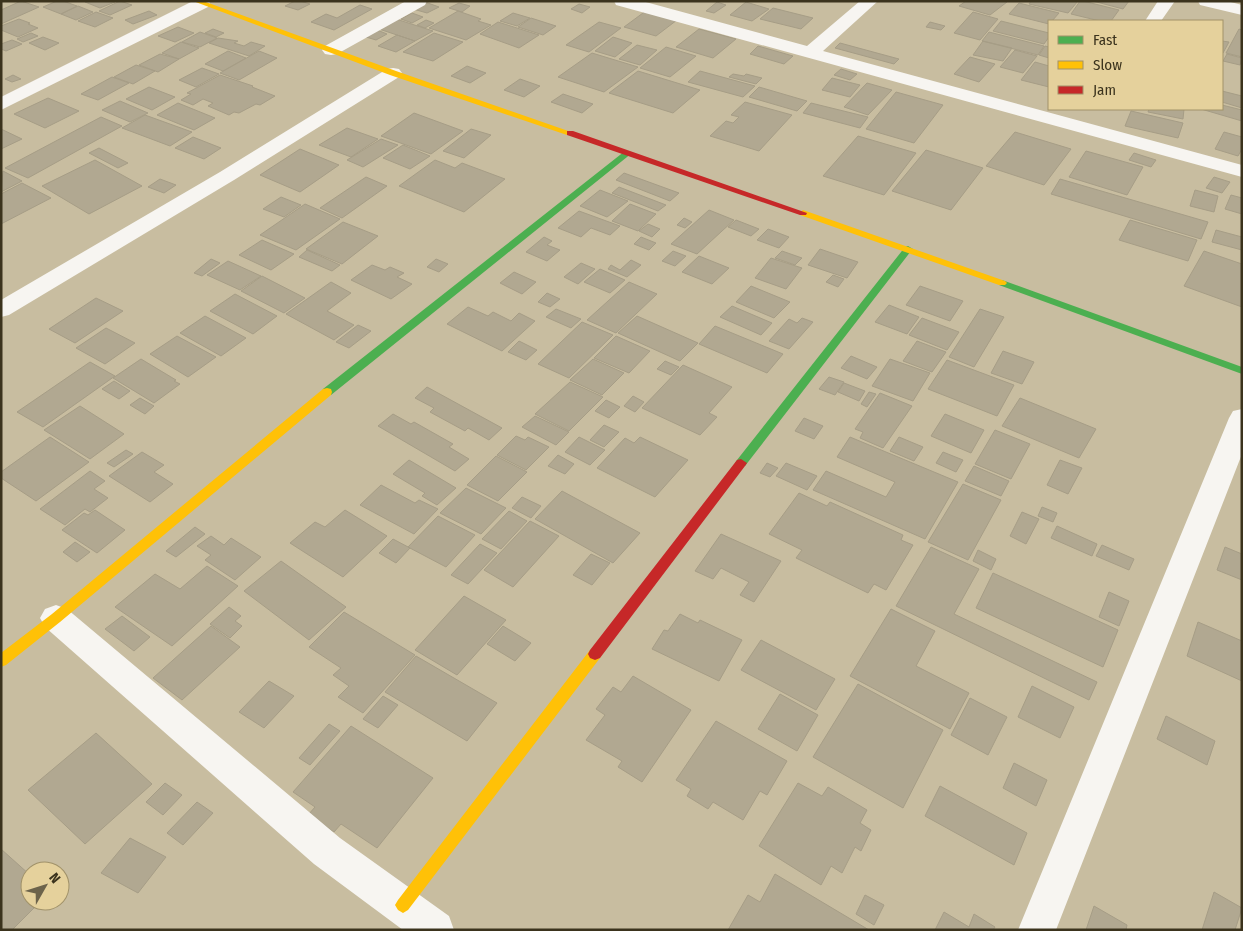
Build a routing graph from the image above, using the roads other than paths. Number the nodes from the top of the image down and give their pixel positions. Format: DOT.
graph roads {
  1 [pos="419,1"];
  2 [pos="622,1"];
  3 [pos="870,1"];
  4 [pos="1167,1"];
  5 [pos="1206,1"];
  6 [pos="199,2"];
  7 [pos="1242,10"];
  8 [pos="1154,20"];
  9 [pos="331,50"];
  10 [pos="810,53"];
  11 [pos="393,73"];
  12 [pos="1,104"];
  13 [pos="1093,110"];
  14 [pos="1082,128"];
  15 [pos="628,153"];
  16 [pos="1242,171"];
  17 [pos="908,250"];
  18 [pos="1,310"];
  19 [pos="1242,371"];
  20 [pos="1242,418"];
  21 [pos="56,618"];
  22 [pos="1,661"];
  23 [pos="403,905"];
  24 [pos="435,930"];
  25 [pos="1037,930"];
  1 -- 9 [label="street"];
  2 -- 10 [label="street"];
  3 -- 10 [label="street"];
  4 -- 8 [label="street"];
  5 -- 7 [label="street"];
  6 -- 9 [label="street"];
  6 -- 12 [label="street"];
  9 -- 11 [label="street"];
  10 -- 14 [label="street"];
  11 -- 15 [label="street"];
  11 -- 18 [label="street"];
  13 -- 14 [label="street"];
  14 -- 16 [label="street"];
  15 -- 17 [label="street"];
  15 -- 21 [label="street"];
  17 -- 19 [label="street"];
  17 -- 23 [label="street"];
  20 -- 25 [label="street"];
  21 -- 22 [label="street"];
  21 -- 23 [label="street"];
  23 -- 24 [label="street"];
}
